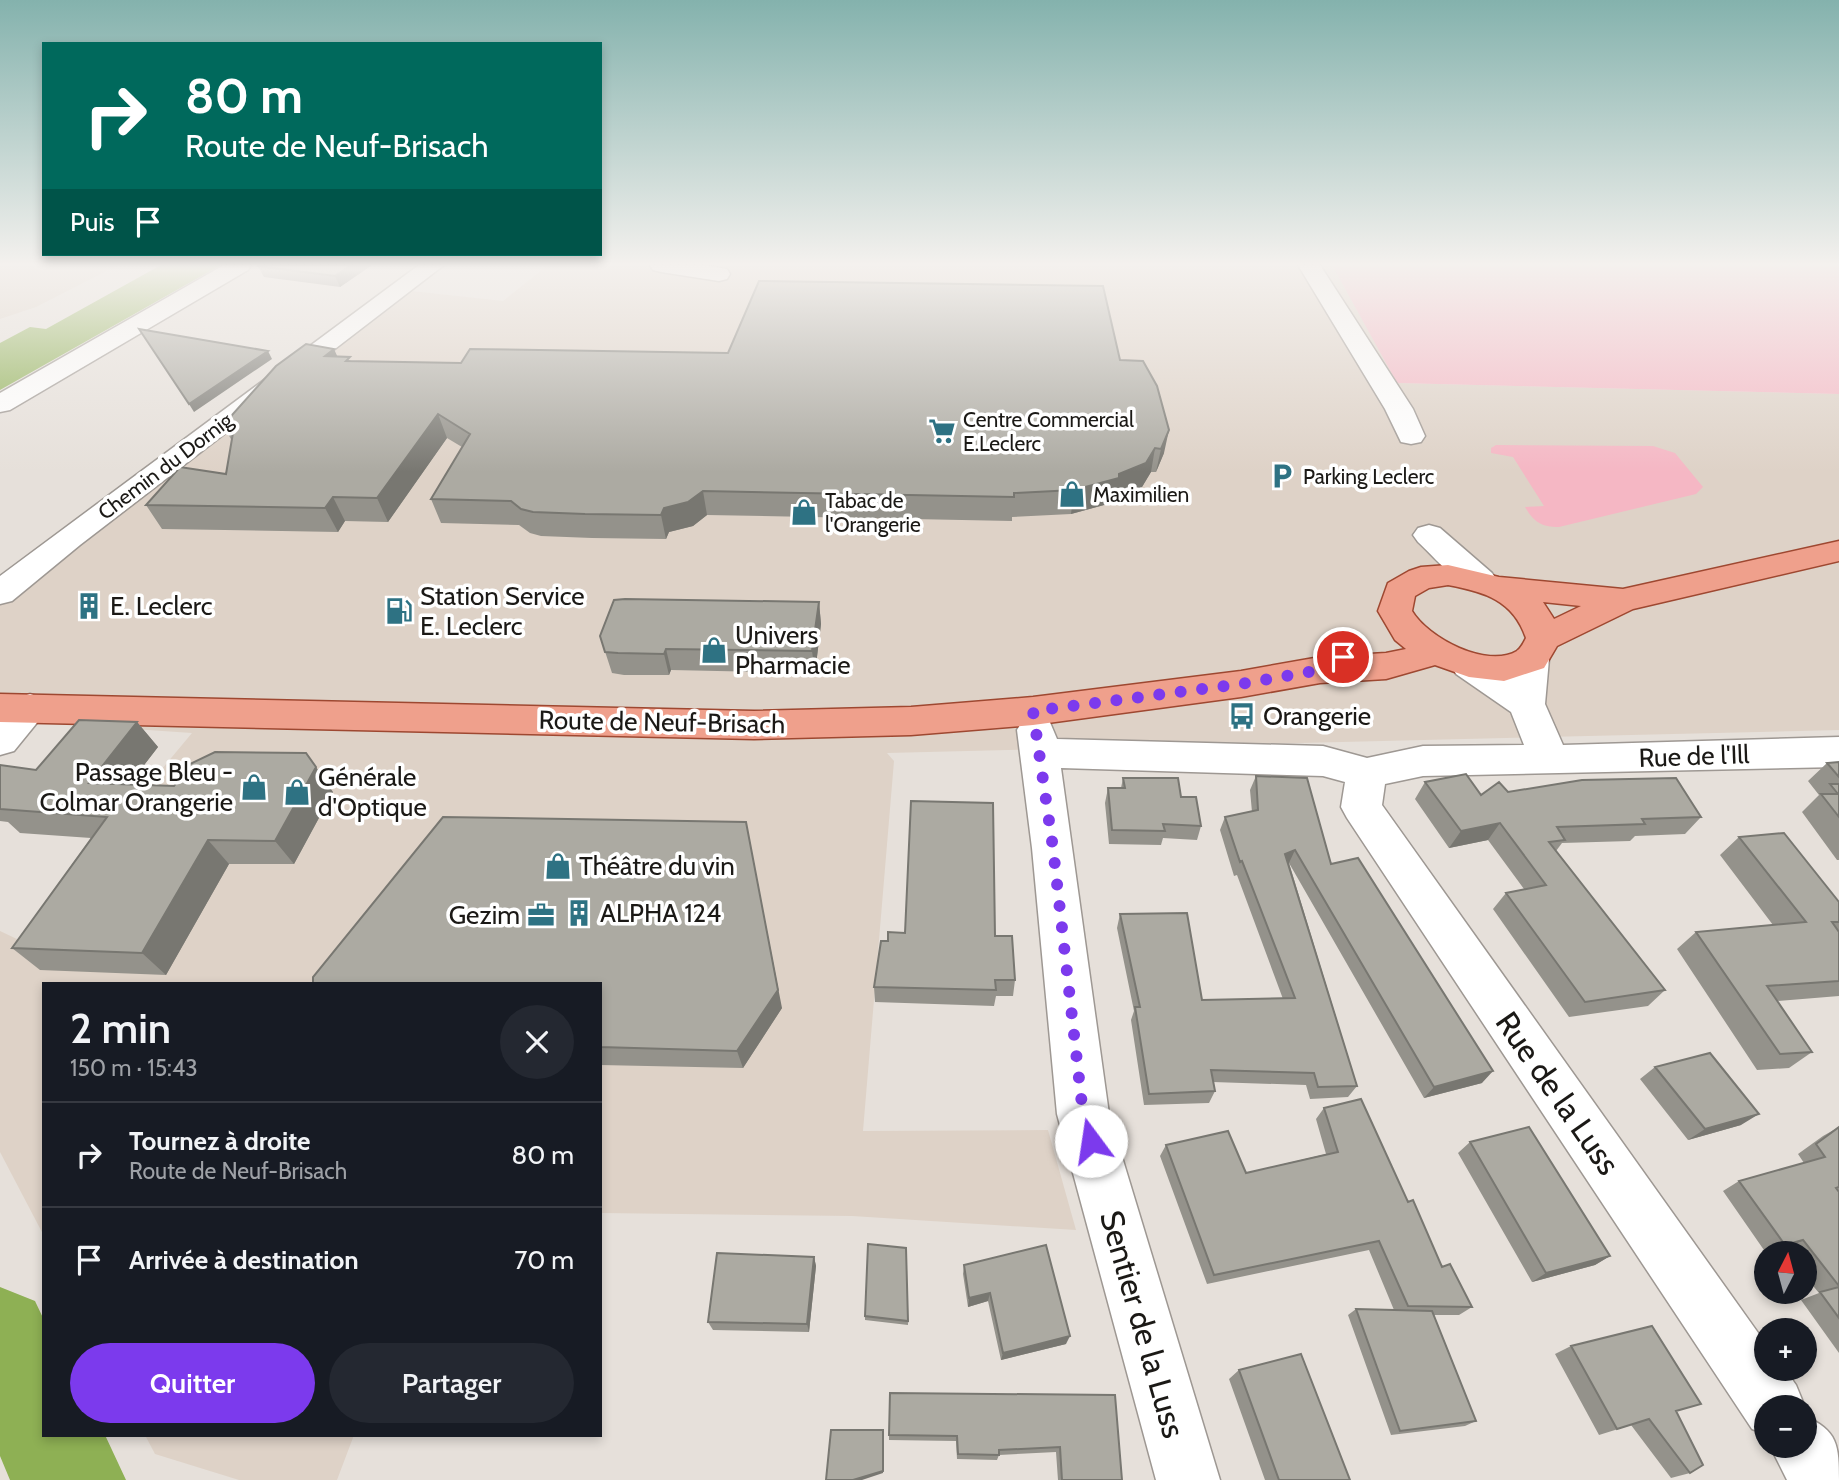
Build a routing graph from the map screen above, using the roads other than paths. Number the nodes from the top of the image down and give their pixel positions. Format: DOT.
graph roads {
  1 [pos="121,334"];
  2 [pos="341,334"];
  3 [pos="1352,334"];
  4 [pos="0,404"];
  5 [pos="1411,436"];
  6 [pos="1839,551"];
  7 [pos="1489,584"];
  8 [pos="0,593"];
  9 [pos="1623,600"];
  10 [pos="1395,611"];
  11 [pos="1538,649"];
  12 [pos="1432,651"];
  13 [pos="1469,665"];
  14 [pos="1320,670"];
  15 [pos="1526,704"];
  16 [pos="15,708"];
  17 [pos="1036,732"];
  18 [pos="0,741"];
  19 [pos="1839,752"];
  20 [pos="1550,760"];
  21 [pos="1367,773"];
  22 [pos="1766,1395"];
  23 [pos="1809,1458"];
  24 [pos="1188,1480"];
  25 [pos="1824,1480"];
  1 -- 4 [label="street"];
  2 -- 8 [label="street, Chemin du Dornig"];
  3 -- 5 [label="street"];
  6 -- 9 [label="main road"];
  7 -- 9 [label="main road"];
  7 -- 10 [label="main road, Route de Neuf-Brisach"];
  7 -- 11 [label="main road"];
  9 -- 11 [label="main road"];
  10 -- 12 [label="main road"];
  10 -- 14 [label="main road, Route de Neuf-Brisach"];
  11 -- 13 [label="main road"];
  11 -- 15 [label="street"];
  12 -- 13 [label="main road"];
  12 -- 14 [label="main road, Route de Neuf-Brisach"];
  13 -- 15 [label="street"];
  14 -- 17 [label="main road, Route de Neuf-Brisach"];
  15 -- 20 [label="street"];
  16 -- 17 [label="main road, Route de Neuf-Brisach"];
  16 -- 18 [label="street"];
  17 -- 21 [label="street"];
  17 -- 24 [label="street, Sentier de la Luss"];
  19 -- 20 [label="street, Rue de l'Ill"];
  20 -- 21 [label="street, Rue de l'Ill"];
  21 -- 22 [label="street, Rue de la Luss"];
  23 -- 25 [label="street"];
}
